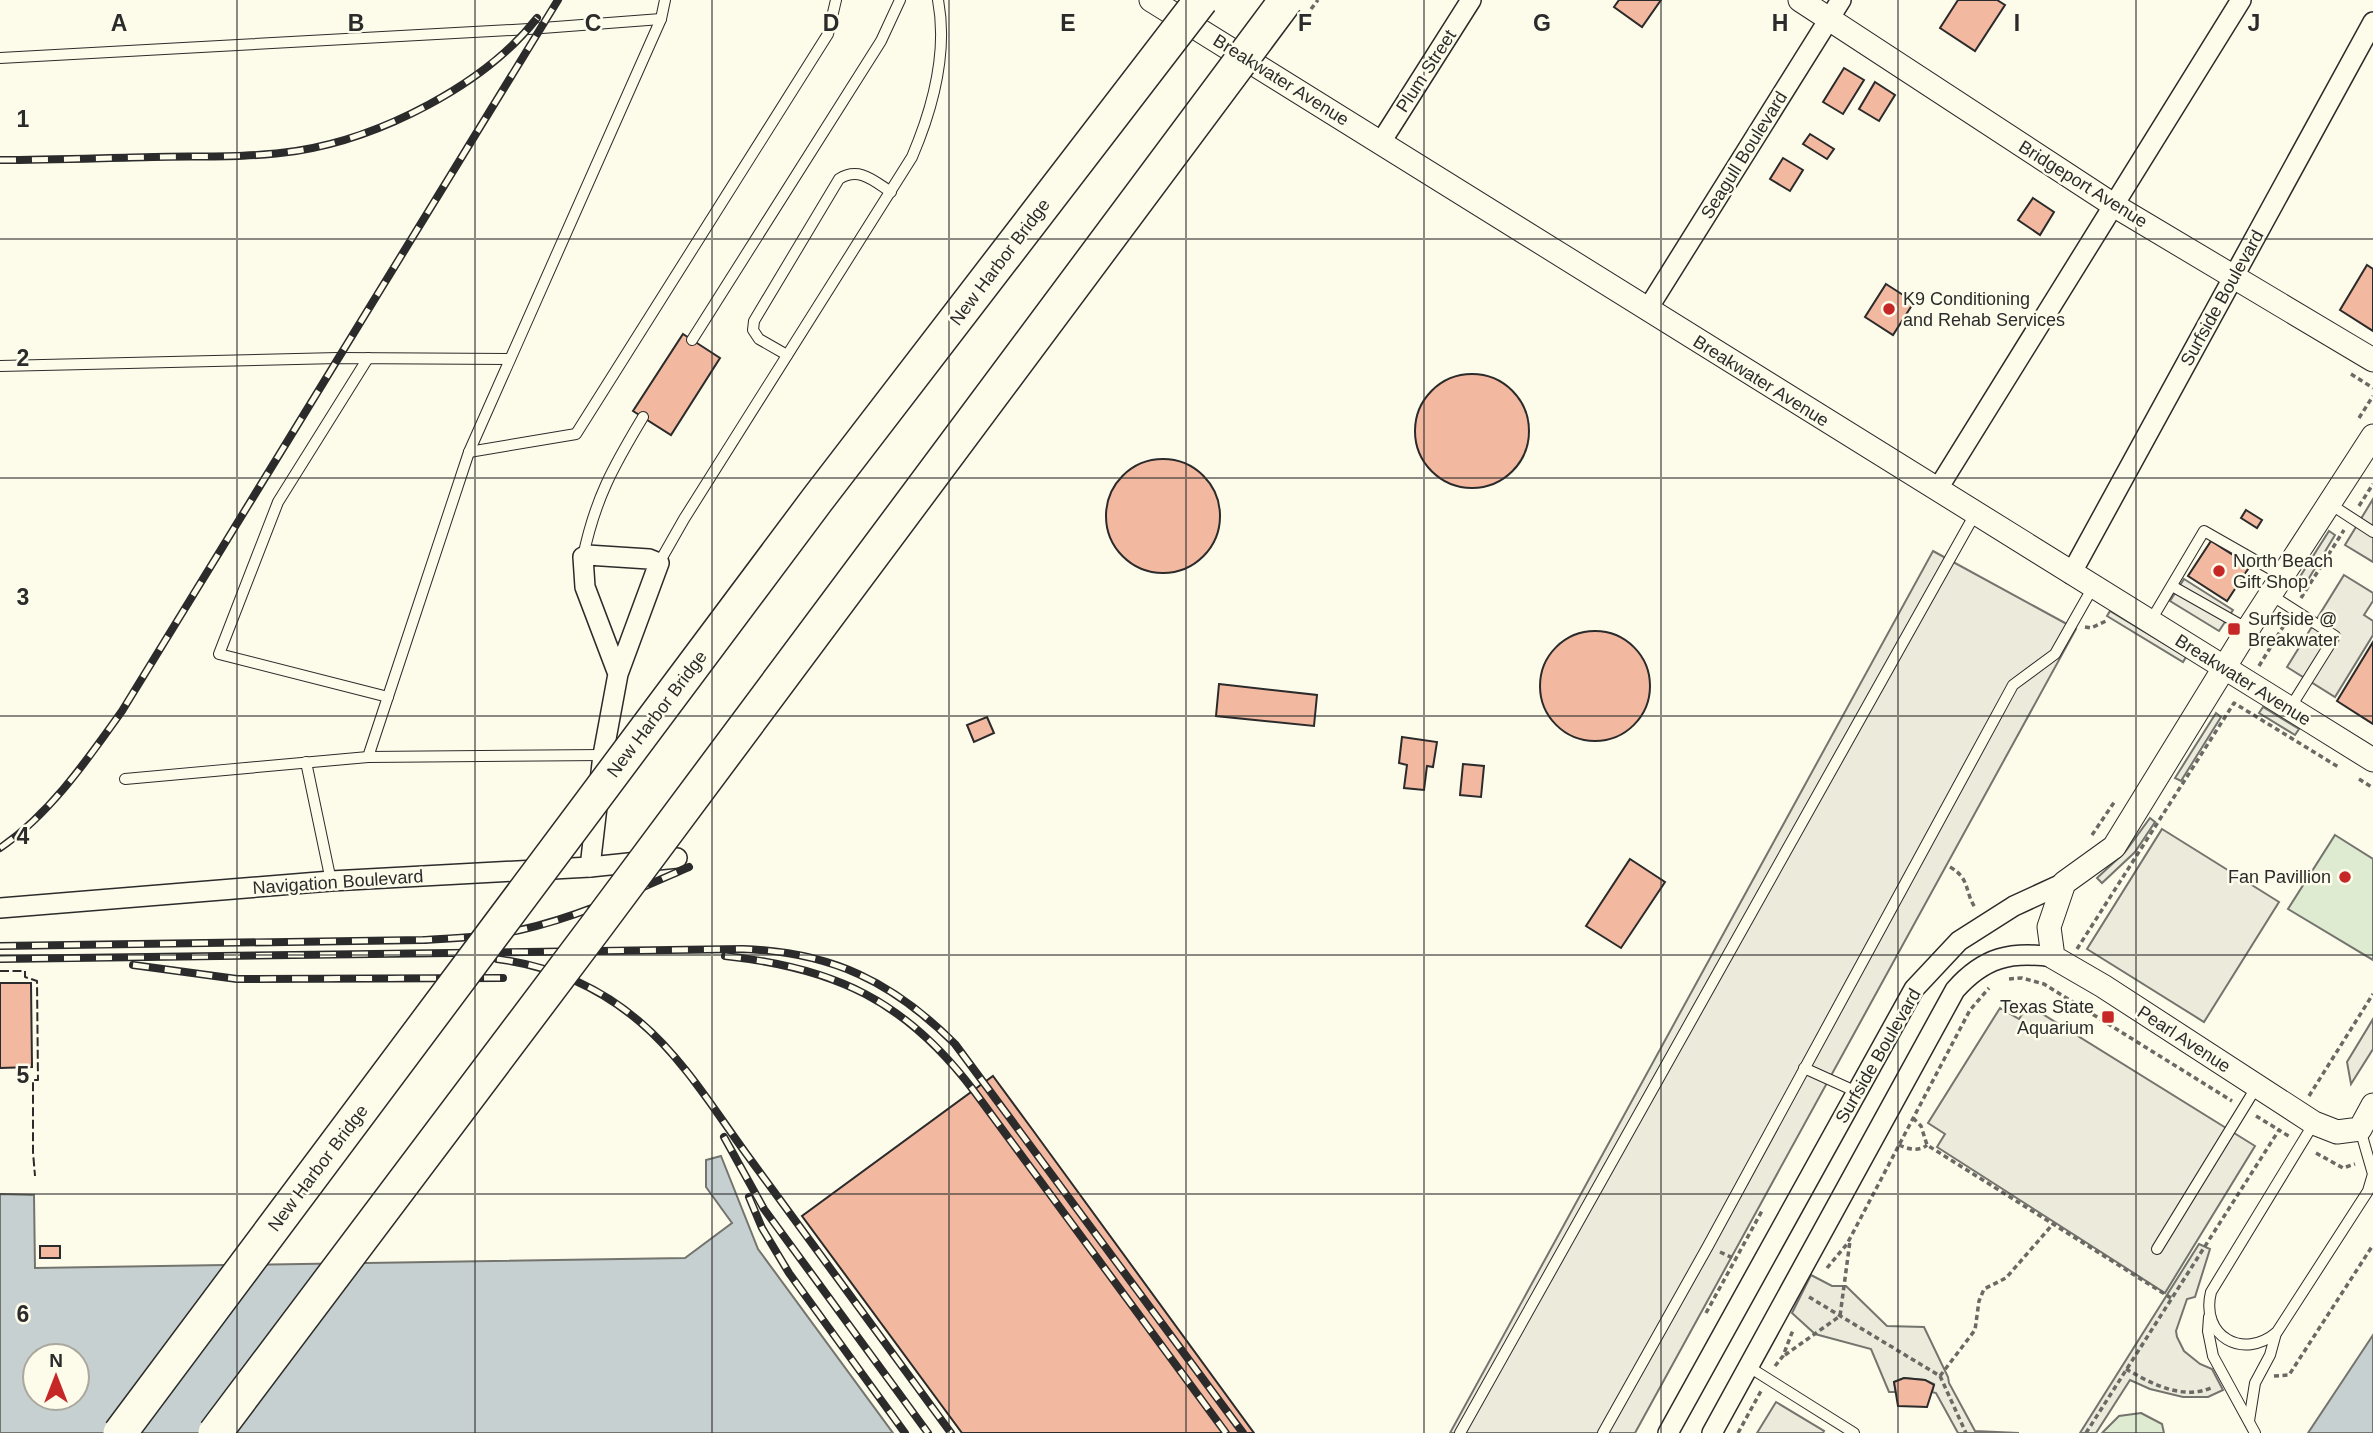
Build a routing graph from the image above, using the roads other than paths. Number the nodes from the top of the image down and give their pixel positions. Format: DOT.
graph roads {
  1 [pos="665,0"];
  2 [pos="836,0"];
  3 [pos="900,0"];
  4 [pos="939,0"];
  5 [pos="1151,0"];
  6 [pos="1201,0"];
  7 [pos="1286,0"];
  8 [pos="1471,0"];
  9 [pos="1800,0"];
  10 [pos="2241,0"];
  11 [pos="1835,10"];
  12 [pos="661,19"];
  13 [pos="2373,22"];
  14 [pos="0,58"];
  15 [pos="1381,142"];
  16 [pos="891,192"];
  17 [pos="2115,206"];
  18 [pos="2234,277"];
  19 [pos="1647,310"];
  20 [pos="692,340"];
  21 [pos="788,355"];
  22 [pos="368,358"];
  23 [pos="510,359"];
  24 [pos="2373,360"];
  25 [pos="0,366"];
  26 [pos="643,417"];
  27 [pos="2366,428"];
  28 [pos="469,452"];
  29 [pos="1937,490"];
  30 [pos="2330,504"];
  31 [pos="1975,514"];
  32 [pos="2373,532"];
  33 [pos="583,557"];
  34 [pos="659,563"];
  35 [pos="2071,573"];
  36 [pos="2172,586"];
  37 [pos="2277,586"];
  38 [pos="2093,587"];
  39 [pos="2150,622"];
  40 [pos="2248,629"];
  41 [pos="2224,668"];
  42 [pos="618,674"];
  43 [pos="388,697"];
  44 [pos="2289,709"];
  45 [pos="603,755"];
  46 [pos="368,757"];
  47 [pos="2373,760"];
  48 [pos="306,762"];
  49 [pos="125,779"];
  50 [pos="677,858"];
  51 [pos="590,867"];
  52 [pos="331,881"];
  53 [pos="2064,883"];
  54 [pos="0,908"];
  55 [pos="2053,957"];
  56 [pos="1804,1068"];
  57 [pos="2257,1086"];
  58 [pos="1857,1092"];
  59 [pos="2373,1105"];
  60 [pos="2314,1123"];
  61 [pos="2360,1129"];
  62 [pos="2157,1249"];
  63 [pos="2209,1316"];
  64 [pos="2277,1332"];
  65 [pos="1749,1367"];
  66 [pos="2249,1422"];
  67 [pos="120,1433"];
  68 [pos="215,1433"];
  69 [pos="1460,1433"];
  70 [pos="1603,1433"];
  71 [pos="1668,1433"];
  72 [pos="1712,1433"];
  73 [pos="1854,1433"];
  74 [pos="2255,1433"];
  1 -- 12 [label="lane"];
  2 -- 28 [label="lane"];
  3 -- 20 [label="lane"];
  4 -- 16 [label="lane"];
  5 -- 15 [label="street, Breakwater Avenue"];
  6 -- 67 [label="highway, New Harbor Bridge, bridge"];
  7 -- 68 [label="highway, bridge"];
  8 -- 15 [label="street, Plum Street"];
  9 -- 11 [label="street, Bridgeport Avenue"];
  10 -- 17 [label="street"];
  11 -- 17 [label="street, Bridgeport Avenue"];
  11 -- 19 [label="street, Seagull Boulevard"];
  12 -- 14 [label="lane"];
  12 -- 23 [label="lane"];
  13 -- 18 [label="street, Surfside Boulevard"];
  15 -- 19 [label="street, Breakwater Avenue"];
  16 -- 21 [label="lane"];
  16 -- 21 [label="lane"];
  17 -- 18 [label="street, Bridgeport Avenue"];
  17 -- 29 [label="street"];
  18 -- 24 [label="street, Bridgeport Avenue"];
  18 -- 35 [label="street, Surfside Boulevard"];
  19 -- 29 [label="street, Breakwater Avenue"];
  21 -- 34 [label="lane"];
  22 -- 23 [label="lane"];
  22 -- 25 [label="lane"];
  22 -- 43 [label="lane"];
  23 -- 28 [label="lane"];
  26 -- 33 [label="lane"];
  27 -- 30 [label="street, Surfside Boulevard"];
  28 -- 43 [label="lane"];
  29 -- 31 [label="street, Breakwater Avenue"];
  30 -- 32 [label="lane"];
  30 -- 37 [label="street, Surfside Boulevard"];
  31 -- 35 [label="street, Breakwater Avenue"];
  31 -- 69 [label="lane"];
  33 -- 34 [label="street"];
  33 -- 42 [label="street"];
  34 -- 42 [label="street"];
  35 -- 38 [label="street, Breakwater Avenue"];
  36 -- 37 [label="lane"];
  36 -- 39 [label="lane"];
  36 -- 40 [label="lane"];
  37 -- 40 [label="street, Surfside Boulevard"];
  37 -- 44 [label="lane"];
  38 -- 39 [label="street, Breakwater Avenue"];
  38 -- 56 [label="lane"];
  39 -- 41 [label="street, Breakwater Avenue"];
  40 -- 41 [label="street, Surfside Boulevard"];
  41 -- 44 [label="street, Breakwater Avenue"];
  41 -- 53 [label="street, Surfside Boulevard"];
  42 -- 45 [label="street"];
  43 -- 46 [label="lane"];
  44 -- 47 [label="street, Breakwater Avenue"];
  45 -- 46 [label="lane"];
  45 -- 51 [label="street"];
  46 -- 48 [label="lane"];
  48 -- 49 [label="lane"];
  48 -- 52 [label="lane"];
  50 -- 51 [label="street, Navigation Boulevard"];
  51 -- 52 [label="street, Navigation Boulevard"];
  52 -- 54 [label="street, Navigation Boulevard"];
  53 -- 55 [label="street"];
  53 -- 58 [label="street, Surfside Boulevard"];
  55 -- 57 [label="street, Pearl Avenue"];
  55 -- 65 [label="street, Surfside Boulevard"];
  56 -- 58 [label="lane"];
  56 -- 70 [label="lane"];
  57 -- 60 [label="street, Pearl Avenue"];
  57 -- 62 [label="lane"];
  58 -- 71 [label="street, Surfside Boulevard"];
  59 -- 61 [label="street"];
  60 -- 61 [label="street, Pearl Avenue"];
  60 -- 63 [label="lane"];
  61 -- 64 [label="lane"];
  63 -- 64 [label="lane"];
  63 -- 66 [label="lane"];
  64 -- 66 [label="lane"];
  65 -- 72 [label="street, Surfside Boulevard"];
  65 -- 73 [label="lane"];
  66 -- 74 [label="lane"];
}
